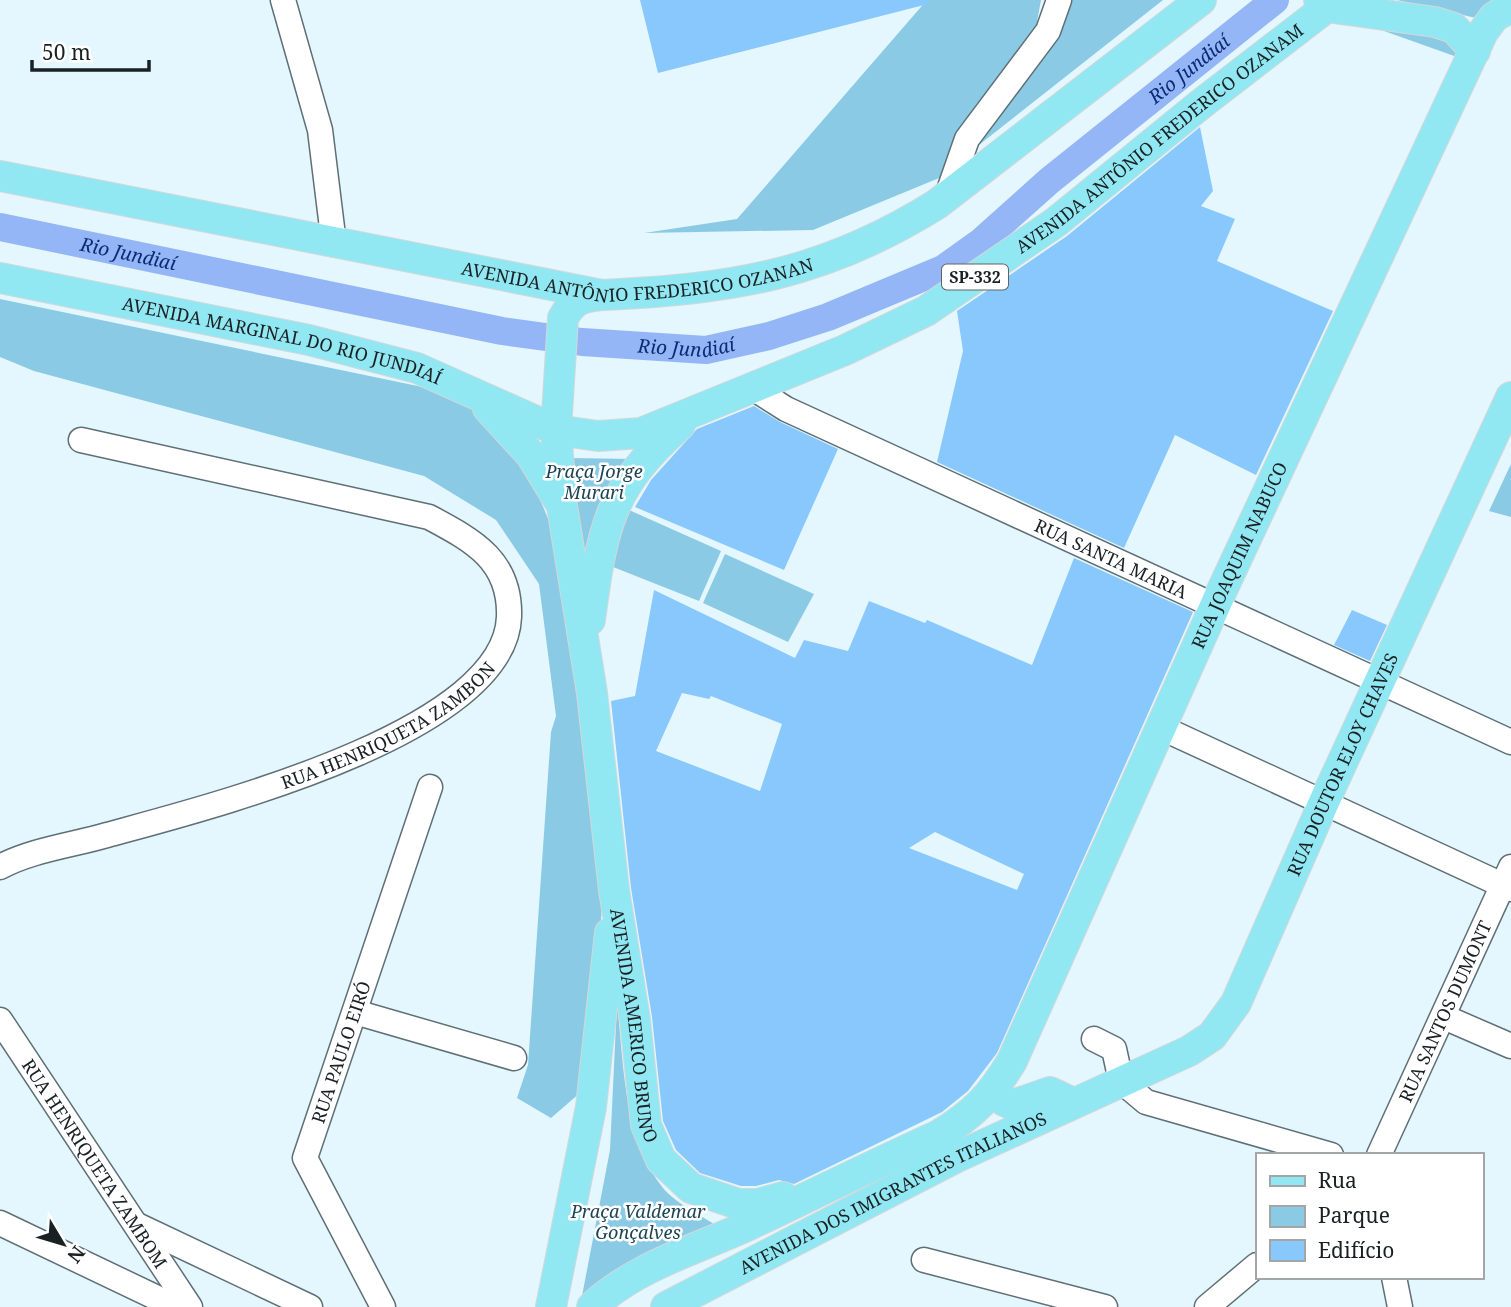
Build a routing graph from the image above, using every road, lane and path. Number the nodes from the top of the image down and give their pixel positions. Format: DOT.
graph roads {
  1 [pos="283,0"];
  2 [pos="1059,0"];
  3 [pos="1173,0"];
  4 [pos="1201,0"];
  5 [pos="1325,2"];
  6 [pos="1511,7"];
  7 [pos="1475,51"];
  8 [pos="1113,70"];
  9 [pos="0,176"];
  10 [pos="947,197"];
  11 [pos="334,244"];
  12 [pos="0,278"];
  13 [pos="601,295"];
  14 [pos="753,388"];
  15 [pos="466,390"];
  16 [pos="1511,397"];
  17 [pos="696,411"];
  18 [pos="557,418"];
  19 [pos="81,440"];
  20 [pos="562,506"];
  21 [pos="1216,604"];
  22 [pos="586,649"];
  23 [pos="1379,680"];
  24 [pos="1162,728"];
  25 [pos="1511,742"];
  26 [pos="430,787"];
  27 [pos="1324,802"];
  28 [pos="0,867"];
  29 [pos="1508,880"];
  30 [pos="614,890"];
  31 [pos="355,1012"];
  32 [pos="1444,1017"];
  33 [pos="0,1020"];
  34 [pos="1094,1039"];
  35 [pos="1511,1046"];
  36 [pos="514,1058"];
  37 [pos="1012,1061"];
  38 [pos="1121,1081"];
  39 [pos="990,1096"];
  40 [pos="1073,1103"];
  41 [pos="1324,1153"];
  42 [pos="1380,1153"];
  43 [pos="957,1157"];
  44 [pos="811,1194"];
  45 [pos="0,1223"];
  46 [pos="137,1225"];
  47 [pos="924,1260"];
  48 [pos="1256,1266"];
  49 [pos="1394,1279"];
  50 [pos="1026,1296"];
  51 [pos="176,1307"];
  52 [pos="190,1307"];
  53 [pos="310,1307"];
  54 [pos="383,1307"];
  55 [pos="551,1307"];
  56 [pos="592,1307"];
  57 [pos="667,1307"];
  58 [pos="1105,1307"];
  59 [pos="1207,1307"];
  60 [pos="1400,1307"];
  1 -- 11 [label="street"];
  2 -- 10 [label="street"];
  3 -- 8 [label="main road"];
  4 -- 8 [label="main road, AVENIDA ANTÔNIO FREDERICO OZANAN"];
  5 -- 7 [label="main road"];
  5 -- 14 [label="main road, AVENIDA ANTÔNIO FREDERICO OZANAM / SP-332"];
  6 -- 7 [label="main road, RUA JOAQUIM NABUCO"];
  7 -- 21 [label="main road, RUA JOAQUIM NABUCO"];
  8 -- 10 [label="main road, AVENIDA ANTÔNIO FREDERICO OZANAN"];
  9 -- 11 [label="main road, AVENIDA ANTÔNIO FREDERICO OZANAN"];
  10 -- 13 [label="main road, AVENIDA ANTÔNIO FREDERICO OZANAN"];
  11 -- 13 [label="main road, AVENIDA ANTÔNIO FREDERICO OZANAN"];
  12 -- 15 [label="main road, AVENIDA MARGINAL DO RIO JUNDIAÍ"];
  13 -- 18 [label="main road"];
  14 -- 17 [label="main road, AVENIDA ANTÔNIO FREDERICO OZANAM / SP-332"];
  14 -- 21 [label="street, RUA SANTA MARIA"];
  15 -- 18 [label="main road, AVENIDA MARGINAL DO RIO JUNDIAÍ"];
  15 -- 20 [label="main road"];
  16 -- 23 [label="main road, RUA DOUTOR ELOY CHAVES"];
  17 -- 18 [label="main road, AVENIDA ANTÔNIO FREDERICO OZANAM / SP-332"];
  17 -- 22 [label="main road"];
  18 -- 20 [label="main road"];
  19 -- 28 [label="street, RUA HENRIQUETA ZAMBON"];
  20 -- 22 [label="main road"];
  21 -- 23 [label="street, RUA SANTA MARIA"];
  21 -- 24 [label="main road, RUA JOAQUIM NABUCO"];
  22 -- 30 [label="main road"];
  23 -- 25 [label="street, RUA SANTA MARIA"];
  23 -- 27 [label="main road, RUA DOUTOR ELOY CHAVES"];
  24 -- 27 [label="street"];
  24 -- 37 [label="main road, RUA JOAQUIM NABUCO"];
  26 -- 31 [label="street, RUA PAULO EIRÓ"];
  27 -- 29 [label="street"];
  27 -- 38 [label="main road, RUA DOUTOR ELOY CHAVES"];
  29 -- 32 [label="street, RUA SANTOS DUMONT"];
  30 -- 44 [label="main road, AVENIDA AMERICO BRUNO"];
  30 -- 55 [label="main road"];
  31 -- 36 [label="street"];
  31 -- 54 [label="street, RUA PAULO EIRÓ"];
  32 -- 35 [label="street"];
  32 -- 42 [label="street, RUA SANTOS DUMONT"];
  33 -- 46 [label="street, RUA HENRIQUETA ZAMBOM"];
  34 -- 38 [label="street"];
  37 -- 39 [label="main road, AVENIDA DOS IMIGRANTES ITALIANOS"];
  38 -- 40 [label="main road, AVENIDA DOS IMIGRANTES ITALIANOS"];
  38 -- 41 [label="street"];
  39 -- 40 [label="main road"];
  39 -- 43 [label="main road"];
  39 -- 44 [label="main road, AVENIDA DOS IMIGRANTES ITALIANOS"];
  40 -- 43 [label="main road, AVENIDA DOS IMIGRANTES ITALIANOS"];
  43 -- 57 [label="main road, AVENIDA DOS IMIGRANTES ITALIANOS"];
  44 -- 56 [label="main road, AVENIDA DOS IMIGRANTES ITALIANOS"];
  45 -- 51 [label="street"];
  46 -- 52 [label="street, RUA HENRIQUETA ZAMBOM"];
  46 -- 53 [label="street"];
  47 -- 50 [label="street"];
  48 -- 59 [label="street"];
  49 -- 60 [label="street"];
  50 -- 58 [label="street"];
}
